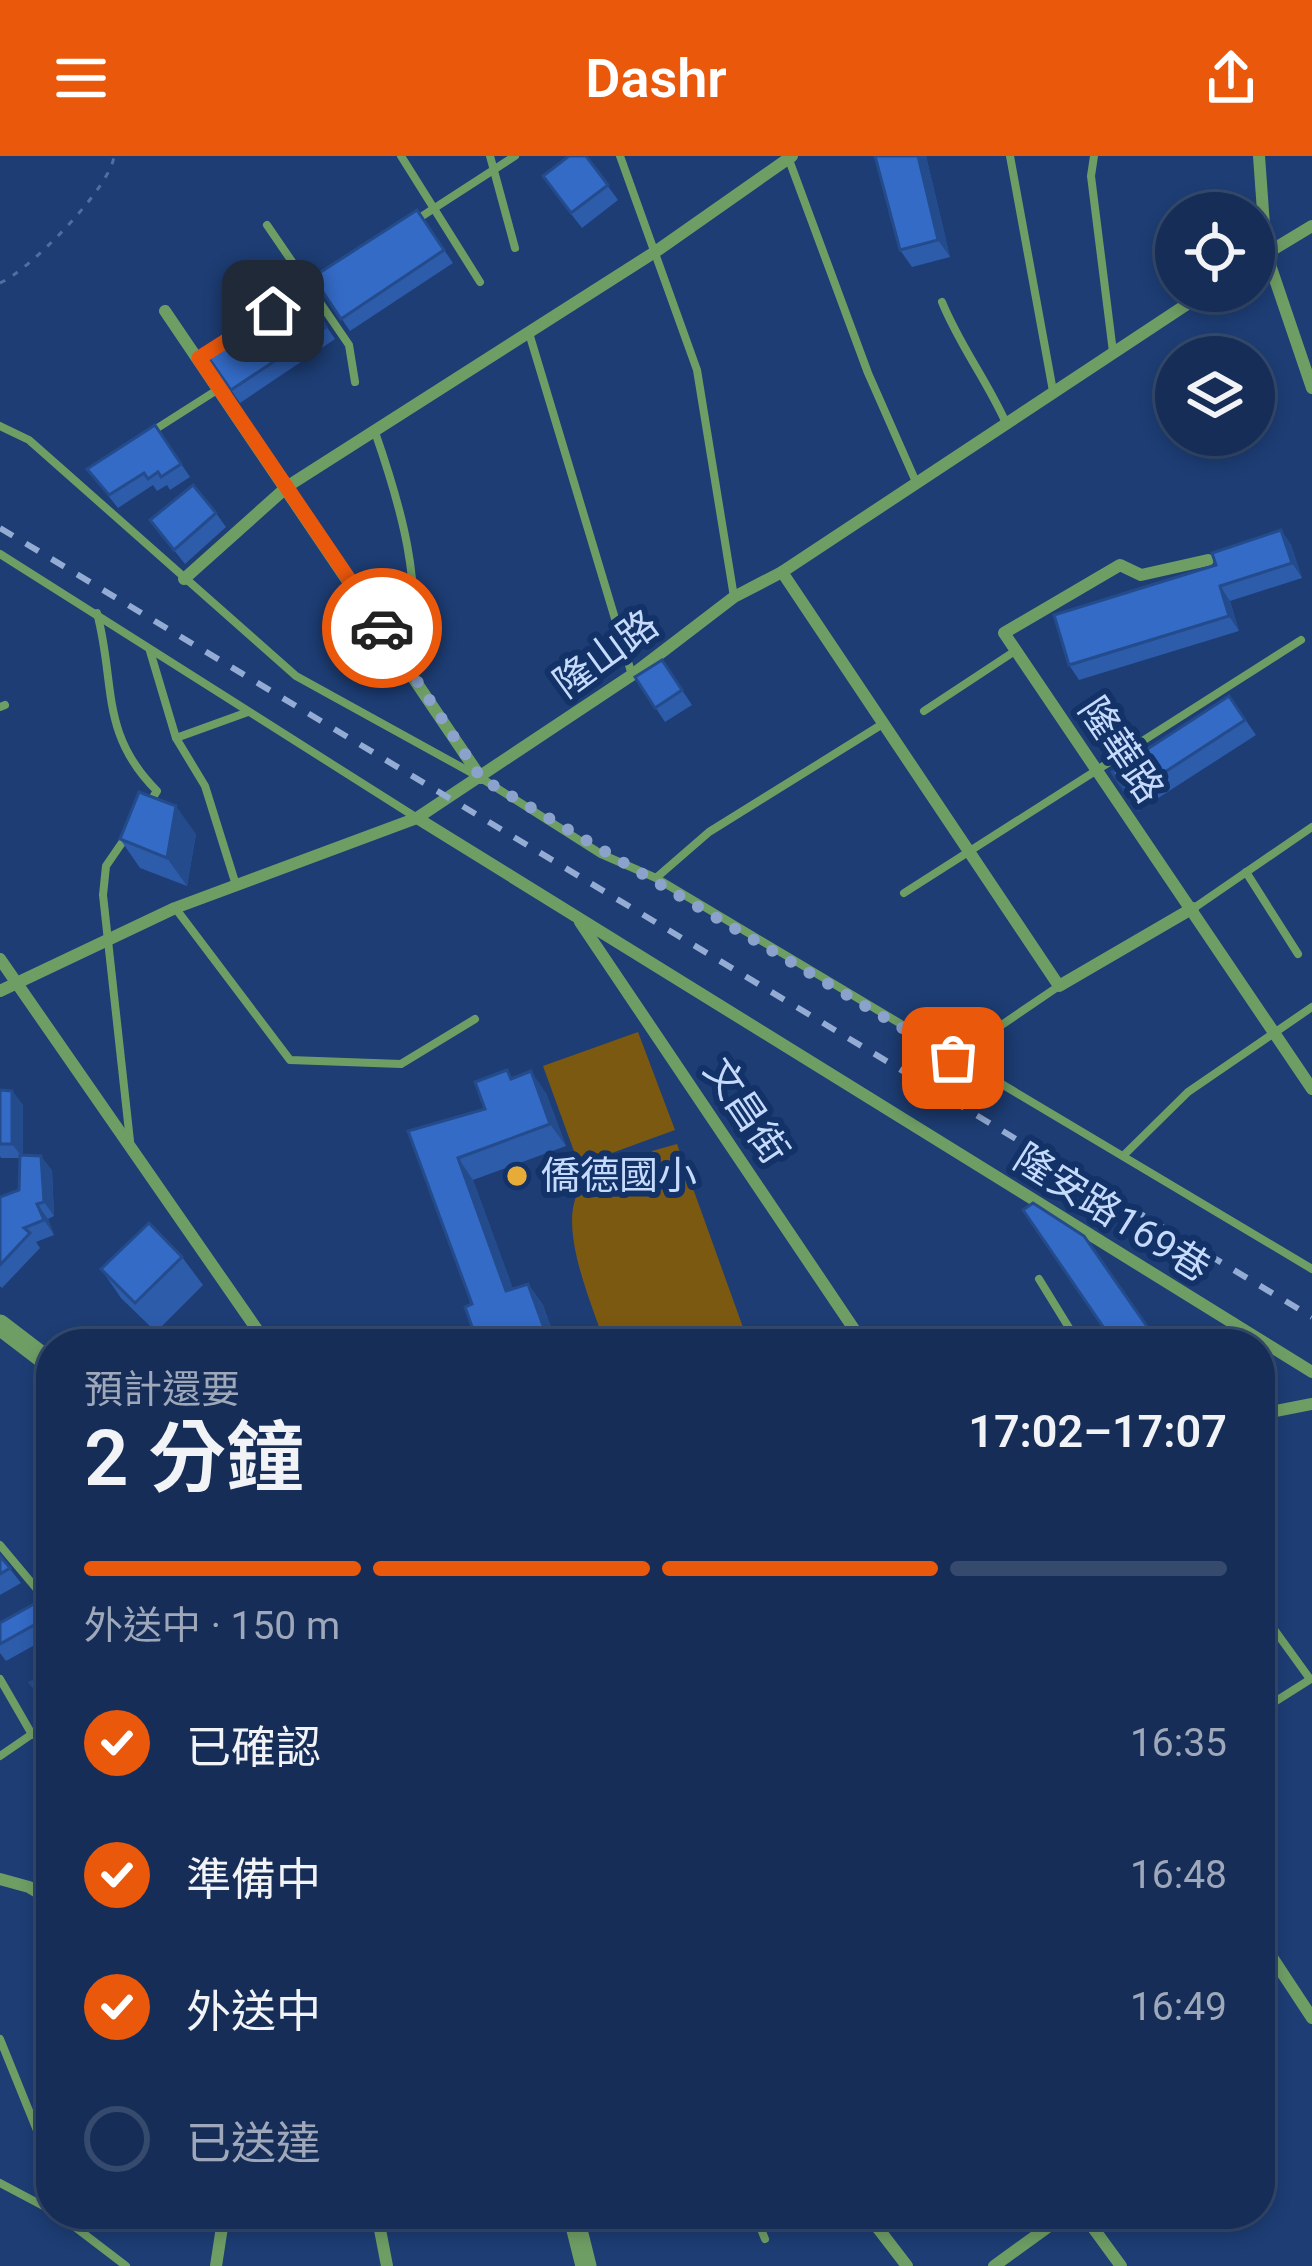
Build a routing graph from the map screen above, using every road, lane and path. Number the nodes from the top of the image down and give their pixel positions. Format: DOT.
graph roads {
  1 [pos="114,156"];
  2 [pos="401,156"];
  3 [pos="490,156"];
  4 [pos="515,156"];
  5 [pos="620,156"];
  6 [pos="1010,156"];
  7 [pos="1094,156"];
  8 [pos="1259,156"];
  9 [pos="790,157"];
  10 [pos="494,170"];
  11 [pos="1259,192"];
  12 [pos="433,209"];
  13 [pos="267,225"];
  14 [pos="1312,226"];
  15 [pos="398,232"];
  16 [pos="515,248"];
  17 [pos="1275,248"];
  18 [pos="658,250"];
  19 [pos="327,276"];
  20 [pos="480,282"];
  21 [pos="0,283"];
  22 [pos="310,287"];
  23 [pos="1275,295"];
  24 [pos="291,299"];
  25 [pos="942,302"];
  26 [pos="165,311"];
  27 [pos="1175,312"];
  28 [pos="529,333"];
  29 [pos="236,334"];
  30 [pos="1113,352"];
  31 [pos="199,358"];
  32 [pos="355,382"];
  33 [pos="1312,388"];
  34 [pos="218,389"];
  35 [pos="1053,392"];
  36 [pos="1006,422"];
  37 [pos="0,426"];
  38 [pos="375,430"];
  39 [pos="140,439"];
  40 [pos="916,482"];
  41 [pos="288,486"];
  42 [pos="0,554"];
  43 [pos="1208,560"];
  44 [pos="782,572"];
  45 [pos="184,579"];
  46 [pos="734,597"];
  47 [pos="97,613"];
  48 [pos="1301,640"];
  49 [pos="150,650"];
  50 [pos="1016,650"];
  51 [pos="405,664"];
  52 [pos="632,675"];
  53 [pos="924,711"];
  54 [pos="249,712"];
  55 [pos="881,725"];
  56 [pos="176,738"];
  57 [pos="1097,767"];
  58 [pos="481,778"];
  59 [pos="144,810"];
  60 [pos="417,818"];
  61 [pos="1312,827"];
  62 [pos="132,829"];
  63 [pos="968,849"];
  64 [pos="1246,872"];
  65 [pos="656,878"];
  66 [pos="236,885"];
  67 [pos="904,893"];
  68 [pos="175,908"];
  69 [pos="1192,908"];
  70 [pos="575,914"];
  71 [pos="107,943"];
  72 [pos="1298,954"];
  73 [pos="0,959"];
  74 [pos="17,984"];
  75 [pos="1059,986"];
  76 [pos="0,991"];
  77 [pos="1312,1007"];
  78 [pos="475,1018"];
  79 [pos="1274,1033"];
  80 [pos="953,1058"];
  81 [pos="1312,1089"];
  82 [pos="131,1149"];
  83 [pos="1124,1155"];
  84 [pos="1312,1269"];
  85 [pos="1039,1279"];
  86 [pos="0,1325"];
  87 [pos="257,1329"];
  88 [pos="854,1329"];
  89 [pos="1070,1329"];
  90 [pos="1243,1329"];
  91 [pos="1275,1349"];
  92 [pos="36,1353"];
  93 [pos="1312,1372"];
  94 [pos="1312,1404"];
  95 [pos="1275,1411"];
  96 [pos="0,1545"];
  97 [pos="36,1588"];
  98 [pos="1275,1630"];
  99 [pos="0,1678"];
  100 [pos="1311,1679"];
  101 [pos="1275,1702"];
  102 [pos="36,1728"];
  103 [pos="29,1731"];
  104 [pos="36,1737"];
  105 [pos="0,1756"];
  106 [pos="0,1879"];
  107 [pos="36,1894"];
  108 [pos="1275,1962"];
  109 [pos="1312,2018"];
  110 [pos="0,2038"];
  111 [pos="36,2128"];
  112 [pos="0,2183"];
  113 [pos="36,2202"];
  114 [pos="82,2229"];
  115 [pos="221,2229"];
  116 [pos="380,2229"];
  117 [pos="577,2229"];
  118 [pos="761,2229"];
  119 [pos="879,2229"];
  120 [pos="1045,2229"];
  121 [pos="1094,2229"];
  122 [pos="765,2239"];
  123 [pos="213,2264"];
  124 [pos="126,2266"];
  125 [pos="388,2266"];
  126 [pos="586,2266"];
  127 [pos="907,2266"];
  128 [pos="994,2266"];
  129 [pos="1121,2266"];
  1 -- 21 [label="path"];
  2 -- 12 [label="lane"];
  3 -- 10 [label="lane"];
  4 -- 10 [label="lane"];
  5 -- 18 [label="lane"];
  6 -- 35 [label="lane"];
  7 -- 30 [label="lane"];
  8 -- 11 [label="street"];
  9 -- 18 [label="street"];
  9 -- 40 [label="lane"];
  10 -- 12 [label="lane"];
  10 -- 16 [label="lane"];
  12 -- 15 [label="lane"];
  12 -- 20 [label="lane"];
  13 -- 22 [label="lane"];
  14 -- 17 [label="street"];
  18 -- 28 [label="street"];
  18 -- 46 [label="lane"];
  19 -- 22 [label="lane"];
  22 -- 24 [label="lane"];
  22 -- 32 [label="lane"];
  23 -- 33 [label="street"];
  25 -- 36 [label="lane"];
  26 -- 31 [label="street"];
  27 -- 30 [label="street, 隆山路"];
  28 -- 38 [label="street"];
  28 -- 52 [label="lane"];
  29 -- 31 [label="lane"];
  30 -- 35 [label="street, 隆山路"];
  31 -- 34 [label="street"];
  34 -- 39 [label="lane"];
  34 -- 41 [label="street"];
  35 -- 36 [label="street, 隆山路"];
  36 -- 40 [label="street, 隆山路"];
  37 -- 45 [label="lane"];
  38 -- 41 [label="street"];
  38 -- 51 [label="lane"];
  40 -- 44 [label="street, 隆山路"];
  41 -- 45 [label="street"];
  41 -- 51 [label="street"];
  42 -- 47 [label="lane"];
  43 -- 50 [label="street"];
  44 -- 46 [label="street, 隆山路"];
  44 -- 55 [label="street"];
  45 -- 58 [label="lane"];
  46 -- 52 [label="street, 隆山路"];
  47 -- 49 [label="lane"];
  47 -- 59 [label="lane"];
  48 -- 57 [label="lane"];
  49 -- 54 [label="lane"];
  49 -- 56 [label="lane"];
  50 -- 53 [label="lane"];
  50 -- 57 [label="street, 隆華路"];
  51 -- 58 [label="street"];
  52 -- 58 [label="street, 隆山路"];
  54 -- 56 [label="lane"];
  54 -- 60 [label="lane"];
  55 -- 63 [label="street"];
  55 -- 65 [label="lane"];
  56 -- 66 [label="lane"];
  57 -- 63 [label="lane"];
  57 -- 69 [label="street, 隆華路"];
  58 -- 60 [label="street, 隆山路"];
  58 -- 65 [label="lane"];
  60 -- 66 [label="street, 隆山路"];
  60 -- 70 [label="street, 隆安路169巷"];
  61 -- 64 [label="lane"];
  62 -- 71 [label="lane"];
  63 -- 67 [label="lane"];
  63 -- 75 [label="street"];
  64 -- 69 [label="lane"];
  64 -- 72 [label="lane"];
  65 -- 80 [label="lane"];
  66 -- 68 [label="street, 隆山路"];
  68 -- 71 [label="street, 隆山路"];
  68 -- 78 [label="lane"];
  69 -- 75 [label="street"];
  69 -- 79 [label="street, 隆華路"];
  70 -- 88 [label="street, 文昌街"];
  70 -- 90 [label="street, 隆安路169巷"];
  71 -- 74 [label="street, 隆山路"];
  71 -- 82 [label="lane"];
  73 -- 74 [label="street"];
  74 -- 76 [label="street, 隆山路"];
  74 -- 82 [label="street"];
  75 -- 80 [label="lane"];
  77 -- 79 [label="lane"];
  79 -- 81 [label="street, 隆華路"];
  79 -- 83 [label="lane"];
  80 -- 83 [label="lane"];
  82 -- 87 [label="street"];
  83 -- 84 [label="lane"];
  85 -- 89 [label="lane"];
  86 -- 92 [label="street"];
  91 -- 93 [label="street, 隆安路169巷"];
  94 -- 95 [label="street"];
  96 -- 97 [label="lane"];
  98 -- 100 [label="lane"];
  99 -- 103 [label="lane"];
  100 -- 101 [label="lane"];
  102 -- 103 [label="lane"];
  103 -- 104 [label="lane"];
  103 -- 105 [label="lane"];
  106 -- 107 [label="street"];
  108 -- 109 [label="street"];
  110 -- 111 [label="lane"];
  112 -- 113 [label="lane"];
  114 -- 124 [label="lane"];
  115 -- 123 [label="street"];
  116 -- 125 [label="street"];
  117 -- 126 [label="street"];
  118 -- 122 [label="lane"];
  119 -- 127 [label="street"];
  120 -- 128 [label="street"];
  121 -- 129 [label="street"];
}
